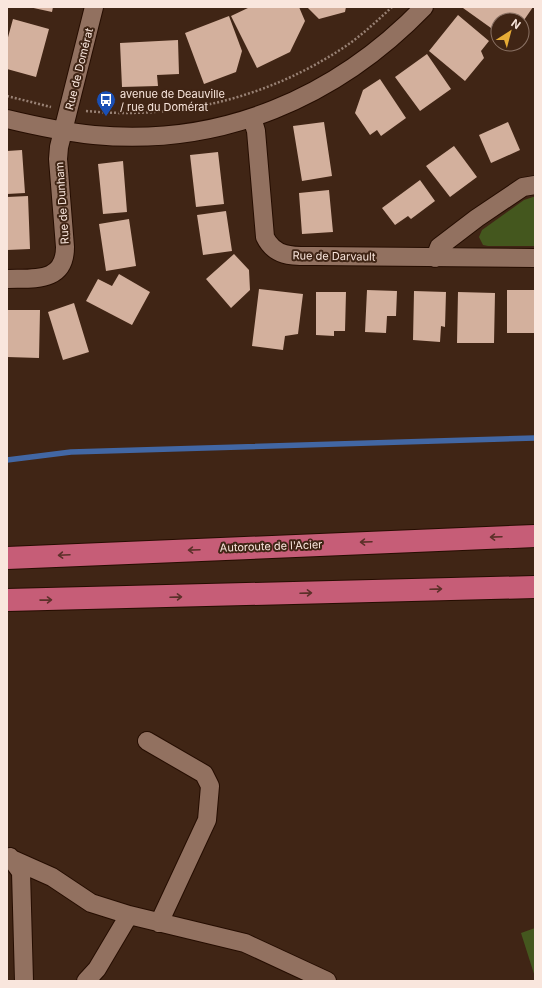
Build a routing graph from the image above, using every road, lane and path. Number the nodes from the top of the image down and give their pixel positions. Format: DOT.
graph roads {
  1 [pos="94,7"];
  2 [pos="392,7"];
  3 [pos="424,7"];
  4 [pos="7,96"];
  5 [pos="54,108"];
  6 [pos="87,111"];
  7 [pos="252,118"];
  8 [pos="7,119"];
  9 [pos="64,131"];
  10 [pos="535,185"];
  11 [pos="435,258"];
  12 [pos="535,258"];
  13 [pos="7,279"];
  14 [pos="535,536"];
  15 [pos="7,558"];
  16 [pos="535,587"];
  17 [pos="7,600"];
  18 [pos="147,741"];
  19 [pos="9,857"];
  20 [pos="130,915"];
  21 [pos="159,923"];
  22 [pos="24,981"];
  23 [pos="86,981"];
  24 [pos="327,981"];
  1 -- 9 [label="street, Rue de Domérat"];
  2 -- 6 [label="path"];
  3 -- 7 [label="street"];
  4 -- 5 [label="path"];
  7 -- 9 [label="street"];
  7 -- 11 [label="street, Rue de Darvault"];
  8 -- 9 [label="street"];
  9 -- 13 [label="street, Rue de Dunham"];
  10 -- 11 [label="street"];
  11 -- 12 [label="street, Rue de Darvault"];
  14 -- 15 [label="highway, Autoroute de l'Acier, one-way"];
  17 -- 16 [label="highway, one-way"];
  18 -- 21 [label="street"];
  19 -- 20 [label="street"];
  19 -- 22 [label="street"];
  20 -- 21 [label="street"];
  20 -- 23 [label="street"];
  21 -- 24 [label="street"];
}
